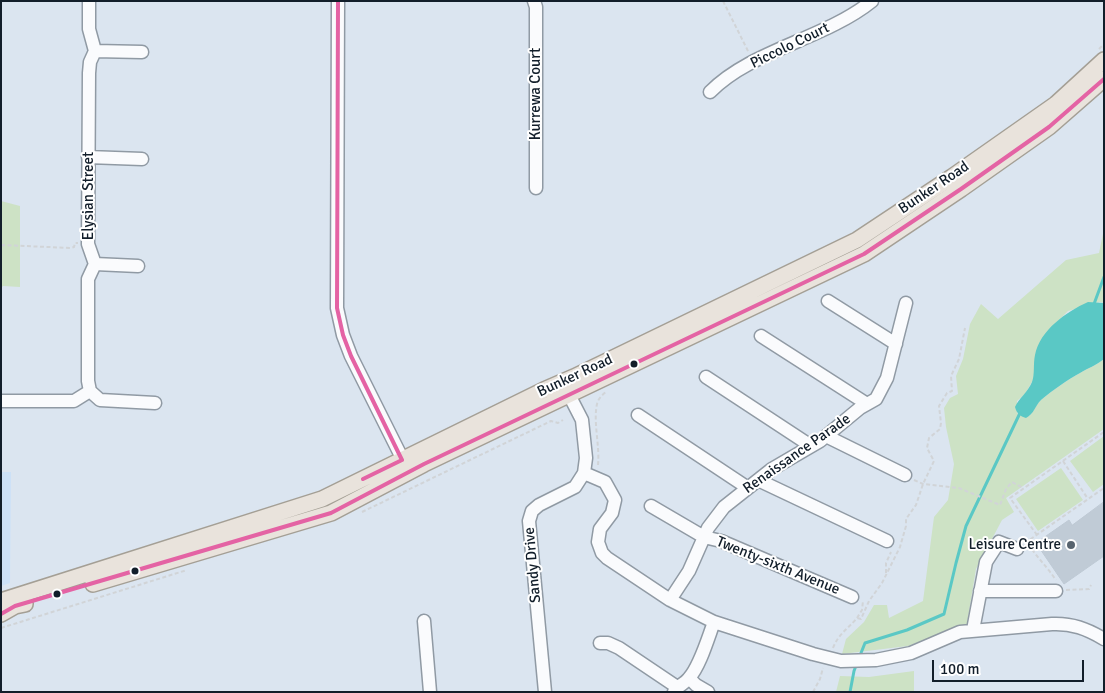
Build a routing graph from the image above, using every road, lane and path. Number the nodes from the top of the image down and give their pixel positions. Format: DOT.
graph roads {
  1 [pos="89,1"];
  2 [pos="338,1"];
  3 [pos="534,1"];
  4 [pos="723,1"];
  5 [pos="872,1"];
  6 [pos="1104,44"];
  7 [pos="95,50"];
  8 [pos="142,52"];
  9 [pos="1101,55"];
  10 [pos="754,62"];
  11 [pos="1101,85"];
  12 [pos="710,92"];
  13 [pos="88,157"];
  14 [pos="142,158"];
  15 [pos="536,188"];
  16 [pos="857,240"];
  17 [pos="88,244"];
  18 [pos="1,245"];
  19 [pos="864,254"];
  20 [pos="95,264"];
  21 [pos="138,266"];
  22 [pos="828,301"];
  23 [pos="906,303"];
  24 [pos="965,328"];
  25 [pos="762,336"];
  26 [pos="896,344"];
  27 [pos="706,377"];
  28 [pos="566,389"];
  29 [pos="90,391"];
  30 [pos="1,401"];
  31 [pos="156,403"];
  32 [pos="867,404"];
  33 [pos="638,415"];
  34 [pos="1104,432"];
  35 [pos="826,436"];
  36 [pos="811,446"];
  37 [pos="1062,462"];
  38 [pos="405,466"];
  39 [pos="584,473"];
  40 [pos="905,475"];
  41 [pos="753,484"];
  42 [pos="923,484"];
  43 [pos="1023,488"];
  44 [pos="1104,488"];
  45 [pos="1088,499"];
  46 [pos="651,506"];
  47 [pos="1037,535"];
  48 [pos="704,537"];
  49 [pos="888,542"];
  50 [pos="1022,546"];
  51 [pos="886,563"];
  52 [pos="886,573"];
  53 [pos="1091,585"];
  54 [pos="1059,590"];
  55 [pos="980,591"];
  56 [pos="852,597"];
  57 [pos="670,600"];
  58 [pos="1,601"];
  59 [pos="1,614"];
  60 [pos="424,621"];
  61 [pos="714,622"];
  62 [pos="973,630"];
  63 [pos="1104,639"];
  64 [pos="600,643"];
  65 [pos="828,658"];
  66 [pos="689,678"];
  67 [pos="676,689"];
  68 [pos="430,692"];
  69 [pos="545,692"];
  70 [pos="708,692"];
  71 [pos="813,692"];
  1 -- 7 [label="street, Elysian Street"];
  2 -- 38 [label="street"];
  3 -- 15 [label="street, Kurrewa Court"];
  4 -- 10 [label="path"];
  5 -- 10 [label="street, Piccolo Court"];
  6 -- 9 [label="path"];
  7 -- 8 [label="street"];
  7 -- 13 [label="street, Elysian Street"];
  9 -- 16 [label="main road, Bunker Road"];
  10 -- 12 [label="street, Piccolo Court"];
  11 -- 19 [label="main road, Bunker Road"];
  13 -- 14 [label="street"];
  13 -- 17 [label="street, Elysian Street"];
  16 -- 19 [label="main road"];
  16 -- 28 [label="main road, Bunker Road"];
  17 -- 18 [label="path"];
  17 -- 20 [label="street, Elysian Street"];
  19 -- 28 [label="main road, Bunker Road"];
  20 -- 21 [label="street"];
  20 -- 29 [label="street"];
  22 -- 26 [label="street"];
  23 -- 26 [label="street, Renaissance Parade"];
  24 -- 42 [label="path"];
  25 -- 32 [label="street"];
  26 -- 32 [label="street, Renaissance Parade"];
  27 -- 36 [label="street"];
  28 -- 38 [label="main road, Bunker Road"];
  28 -- 39 [label="street"];
  29 -- 30 [label="street"];
  29 -- 31 [label="street"];
  32 -- 35 [label="street, Renaissance Parade"];
  33 -- 41 [label="street"];
  34 -- 37 [label="path"];
  35 -- 36 [label="street, Renaissance Parade"];
  35 -- 40 [label="street"];
  36 -- 41 [label="street, Renaissance Parade"];
  37 -- 43 [label="path"];
  37 -- 45 [label="path"];
  38 -- 58 [label="main road, Bunker Road"];
  38 -- 59 [label="main road, Bunker Road"];
  39 -- 57 [label="street"];
  39 -- 69 [label="street, Sandy Drive"];
  40 -- 42 [label="path"];
  41 -- 48 [label="street, Renaissance Parade"];
  41 -- 49 [label="street"];
  42 -- 43 [label="path"];
  42 -- 52 [label="path"];
  43 -- 47 [label="path"];
  44 -- 45 [label="path"];
  45 -- 47 [label="path"];
  46 -- 48 [label="street, Twenty-sixth Avenue"];
  47 -- 50 [label="path"];
  48 -- 56 [label="street, Twenty-sixth Avenue"];
  48 -- 57 [label="street, Renaissance Parade"];
  50 -- 54 [label="path"];
  50 -- 55 [label="street"];
  51 -- 52 [label="path"];
  52 -- 65 [label="path"];
  53 -- 54 [label="path"];
  54 -- 55 [label="street"];
  55 -- 62 [label="street"];
  57 -- 61 [label="street"];
  60 -- 68 [label="street"];
  61 -- 65 [label="street"];
  61 -- 66 [label="street"];
  62 -- 63 [label="street"];
  62 -- 65 [label="street"];
  64 -- 67 [label="street"];
  65 -- 71 [label="path"];
  66 -- 67 [label="street"];
  66 -- 70 [label="street"];
}
